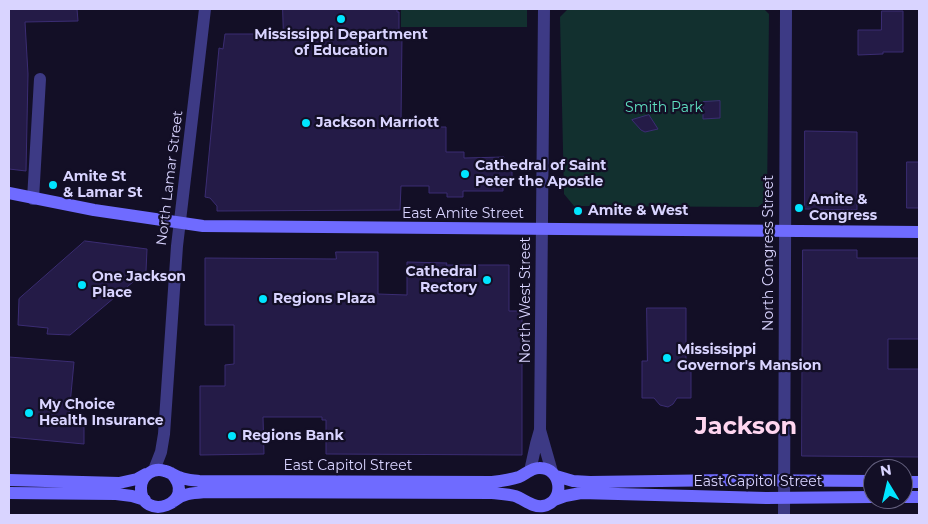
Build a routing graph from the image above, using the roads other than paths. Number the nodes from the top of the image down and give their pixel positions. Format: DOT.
graph roads {
  1 [pos="205,9"];
  2 [pos="544,9"];
  3 [pos="786,9"];
  4 [pos="40,79"];
  5 [pos="9,193"];
  6 [pos="33,199"];
  7 [pos="179,223"];
  8 [pos="542,229"];
  9 [pos="784,231"];
  10 [pos="919,232"];
  11 [pos="540,430"];
  12 [pos="151,472"];
  13 [pos="171,473"];
  14 [pos="527,473"];
  15 [pos="554,474"];
  16 [pos="9,480"];
  17 [pos="784,480"];
  18 [pos="863,481"];
  19 [pos="9,493"];
  20 [pos="863,497"];
  21 [pos="784,498"];
  22 [pos="172,502"];
  23 [pos="147,506"];
  24 [pos="530,506"];
  25 [pos="551,506"];
  26 [pos="164,515"];
  27 [pos="784,515"];
  1 -- 7 [label="street, North Lamar Street"];
  2 -- 8 [label="street, North West Street"];
  3 -- 9 [label="street, North Congress Street"];
  4 -- 6 [label="street"];
  5 -- 6 [label="main road, East Amite Street"];
  6 -- 7 [label="main road, East Amite Street"];
  7 -- 8 [label="main road, East Amite Street"];
  7 -- 12 [label="street, North Lamar Street"];
  8 -- 9 [label="main road, East Amite Street"];
  8 -- 11 [label="street, North West Street"];
  9 -- 10 [label="main road, East Amite Street"];
  9 -- 17 [label="street, North Congress Street"];
  11 -- 14 [label="street, North West Street"];
  11 -- 15 [label="street"];
  12 -- 13 [label="main road"];
  12 -- 16 [label="main road"];
  12 -- 23 [label="main road"];
  13 -- 14 [label="main road, East Capitol Street"];
  13 -- 22 [label="main road"];
  14 -- 15 [label="main road"];
  14 -- 24 [label="main road"];
  15 -- 17 [label="main road, East Capitol Street"];
  15 -- 25 [label="main road"];
  17 -- 18 [label="main road, East Capitol Street"];
  17 -- 21 [label="street, North Congress Street"];
  19 -- 23 [label="main road"];
  20 -- 21 [label="main road, East Capitol Street"];
  21 -- 25 [label="main road, East Capitol Street"];
  21 -- 27 [label="street, North Congress Street"];
  22 -- 23 [label="main road"];
  22 -- 24 [label="main road, East Capitol Street"];
  22 -- 26 [label="street"];
  24 -- 25 [label="main road"];
}
